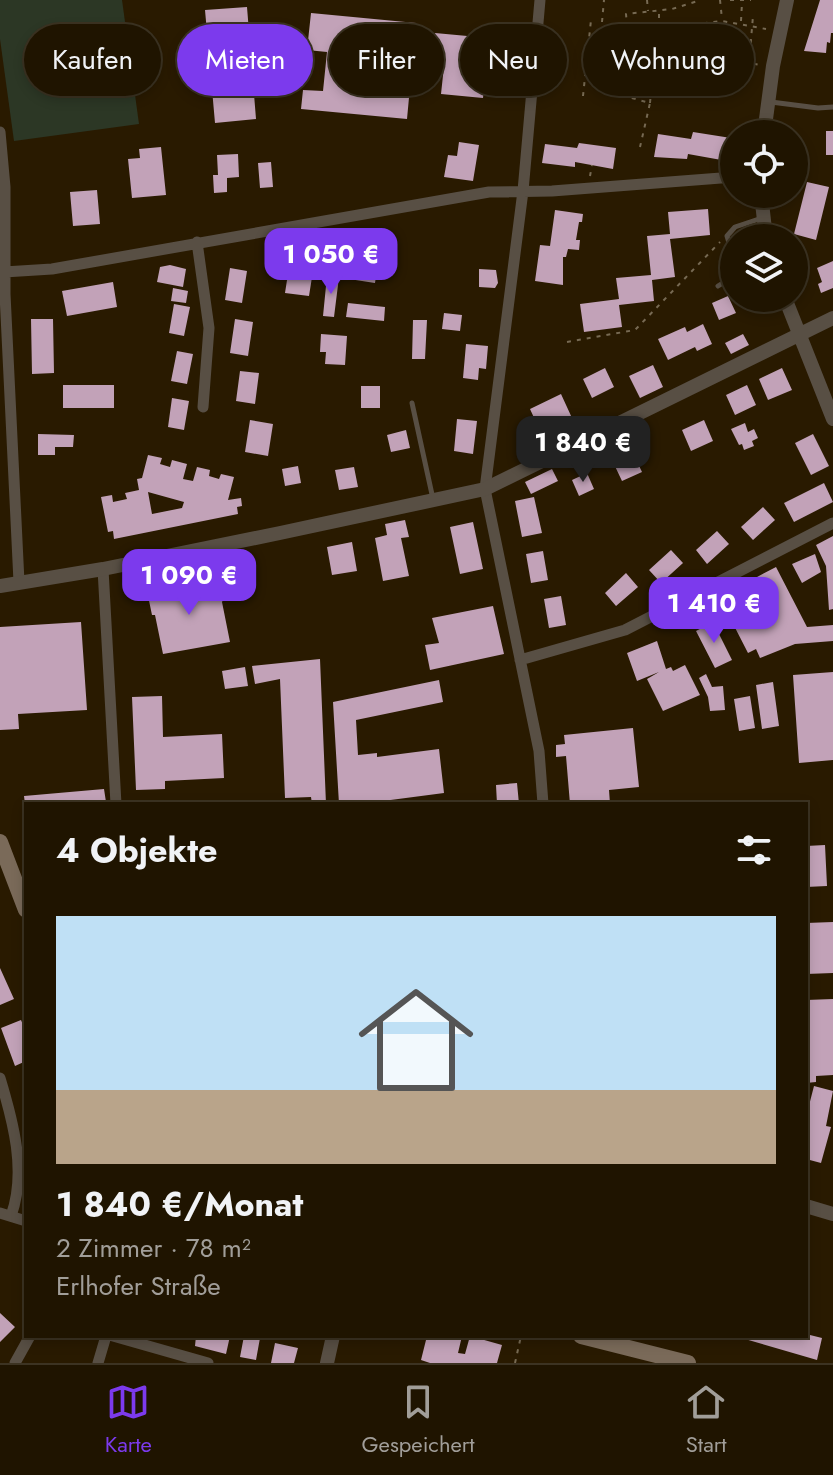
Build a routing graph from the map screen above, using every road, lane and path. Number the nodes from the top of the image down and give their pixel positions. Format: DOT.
graph roads {
  1 [pos="540,0"];
  2 [pos="604,0"];
  3 [pos="647,0"];
  4 [pos="701,0"];
  5 [pos="720,0"];
  6 [pos="730,0"];
  7 [pos="751,0"];
  8 [pos="787,0"];
  9 [pos="742,2"];
  10 [pos="659,11"];
  11 [pos="648,12"];
  12 [pos="753,16"];
  13 [pos="591,20"];
  14 [pos="722,21"];
  15 [pos="602,22"];
  16 [pos="740,23"];
  17 [pos="591,24"];
  18 [pos="627,24"];
  19 [pos="659,24"];
  20 [pos="695,24"];
  21 [pos="752,24"];
  22 [pos="754,27"];
  23 [pos="780,30"];
  24 [pos="628,96"];
  25 [pos="651,96"];
  26 [pos="768,101"];
  27 [pos="650,103"];
  28 [pos="833,107"];
  29 [pos="766,120"];
  30 [pos="0,132"];
  31 [pos="640,147"];
  32 [pos="720,178"];
  33 [pos="523,191"];
  34 [pos="762,208"];
  35 [pos="763,217"];
  36 [pos="743,224"];
  37 [pos="764,224"];
  38 [pos="197,242"];
  39 [pos="720,243"];
  40 [pos="4,272"];
  41 [pos="790,312"];
  42 [pos="833,318"];
  43 [pos="798,335"];
  44 [pos="567,342"];
  45 [pos="412,403"];
  46 [pos="203,407"];
  47 [pos="833,419"];
  48 [pos="485,489"];
  49 [pos="433,500"];
  50 [pos="833,523"];
  51 [pos="103,569"];
  52 [pos="19,582"];
  53 [pos="0,586"];
  54 [pos="520,660"];
  55 [pos="116,802"];
  56 [pos="543,802"];
  57 [pos="0,842"];
  58 [pos="24,905"];
  59 [pos="0,1078"];
  60 [pos="808,1207"];
  61 [pos="5,1214"];
  62 [pos="833,1214"];
  63 [pos="24,1220"];
  64 [pos="29,1338"];
  65 [pos="105,1338"];
  66 [pos="120,1338"];
  67 [pos="333,1338"];
  68 [pos="521,1338"];
  69 [pos="589,1338"];
  70 [pos="15,1363"];
  71 [pos="98,1363"];
  72 [pos="208,1363"];
  73 [pos="327,1363"];
  74 [pos="515,1363"];
  75 [pos="688,1363"];
  1 -- 33 [label="street"];
  2 -- 15 [label="path"];
  3 -- 11 [label="path"];
  4 -- 10 [label="path"];
  5 -- 14 [label="path"];
  6 -- 9 [label="path"];
  7 -- 9 [label="path"];
  8 -- 23 [label="street"];
  9 -- 16 [label="path"];
  10 -- 11 [label="path"];
  10 -- 19 [label="path"];
  11 -- 18 [label="path"];
  12 -- 21 [label="path"];
  13 -- 17 [label="path"];
  14 -- 16 [label="path"];
  14 -- 20 [label="path"];
  22 -- 23 [label="path"];
  23 -- 26 [label="street"];
  24 -- 27 [label="path"];
  25 -- 27 [label="path"];
  26 -- 28 [label="lane"];
  26 -- 29 [label="street"];
  27 -- 31 [label="path"];
  30 -- 40 [label="street"];
  32 -- 33 [label="street"];
  33 -- 38 [label="street"];
  33 -- 48 [label="street"];
  34 -- 35 [label="street"];
  35 -- 36 [label="lane"];
  35 -- 37 [label="street"];
  38 -- 40 [label="street"];
  38 -- 46 [label="street"];
  39 -- 44 [label="path"];
  40 -- 52 [label="street"];
  41 -- 43 [label="street"];
  42 -- 43 [label="street"];
  43 -- 47 [label="street"];
  43 -- 48 [label="street"];
  45 -- 49 [label="lane"];
  48 -- 49 [label="street"];
  48 -- 54 [label="street"];
  49 -- 51 [label="street"];
  50 -- 54 [label="street"];
  51 -- 52 [label="street"];
  51 -- 55 [label="street"];
  52 -- 53 [label="street"];
  54 -- 56 [label="street"];
  57 -- 58 [label="main road"];
  59 -- 61 [label="street"];
  60 -- 62 [label="street"];
  61 -- 63 [label="street"];
  64 -- 70 [label="street"];
  65 -- 71 [label="street"];
  66 -- 72 [label="street"];
  67 -- 73 [label="street"];
  68 -- 74 [label="path"];
  69 -- 75 [label="main road"];
}
